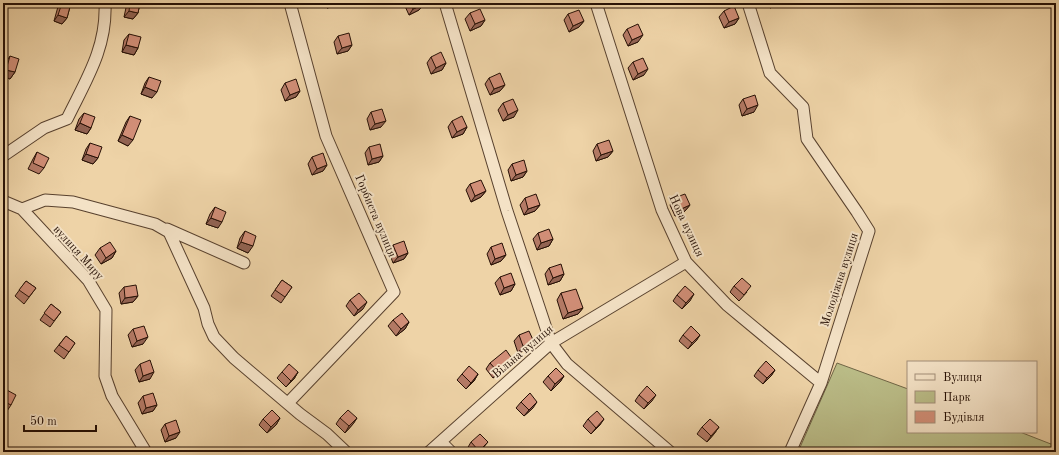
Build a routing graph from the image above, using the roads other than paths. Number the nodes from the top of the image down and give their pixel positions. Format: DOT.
graph roads {
  1 [pos="105,3"];
  2 [pos="290,3"];
  3 [pos="445,3"];
  4 [pos="596,3"];
  5 [pos="748,3"];
  6 [pos="3,156"];
  7 [pos="3,201"];
  8 [pos="22,209"];
  9 [pos="163,227"];
  10 [pos="686,262"];
  11 [pos="244,263"];
  12 [pos="550,343"];
  13 [pos="821,383"];
  14 [pos="288,403"];
  15 [pos="441,442"];
  16 [pos="146,452"];
  17 [pos="346,452"];
  18 [pos="429,452"];
  19 [pos="452,452"];
  20 [pos="670,452"];
  21 [pos="790,452"];
  1 -- 6 [label="street"];
  2 -- 14 [label="street, Горбиста вулиця"];
  3 -- 12 [label="street"];
  4 -- 10 [label="street, Нова вулиця"];
  5 -- 13 [label="street, Молодіжна вулиця"];
  7 -- 8 [label="street"];
  8 -- 9 [label="street"];
  8 -- 16 [label="street, вулиця Миру"];
  9 -- 11 [label="street"];
  9 -- 14 [label="street"];
  10 -- 12 [label="street, Вільна вулиця"];
  10 -- 13 [label="street, Нова вулиця"];
  12 -- 15 [label="street, Вільна вулиця"];
  12 -- 20 [label="street"];
  13 -- 21 [label="street"];
  14 -- 17 [label="street"];
  15 -- 18 [label="street, Вільна вулиця"];
  15 -- 19 [label="street"];
}
